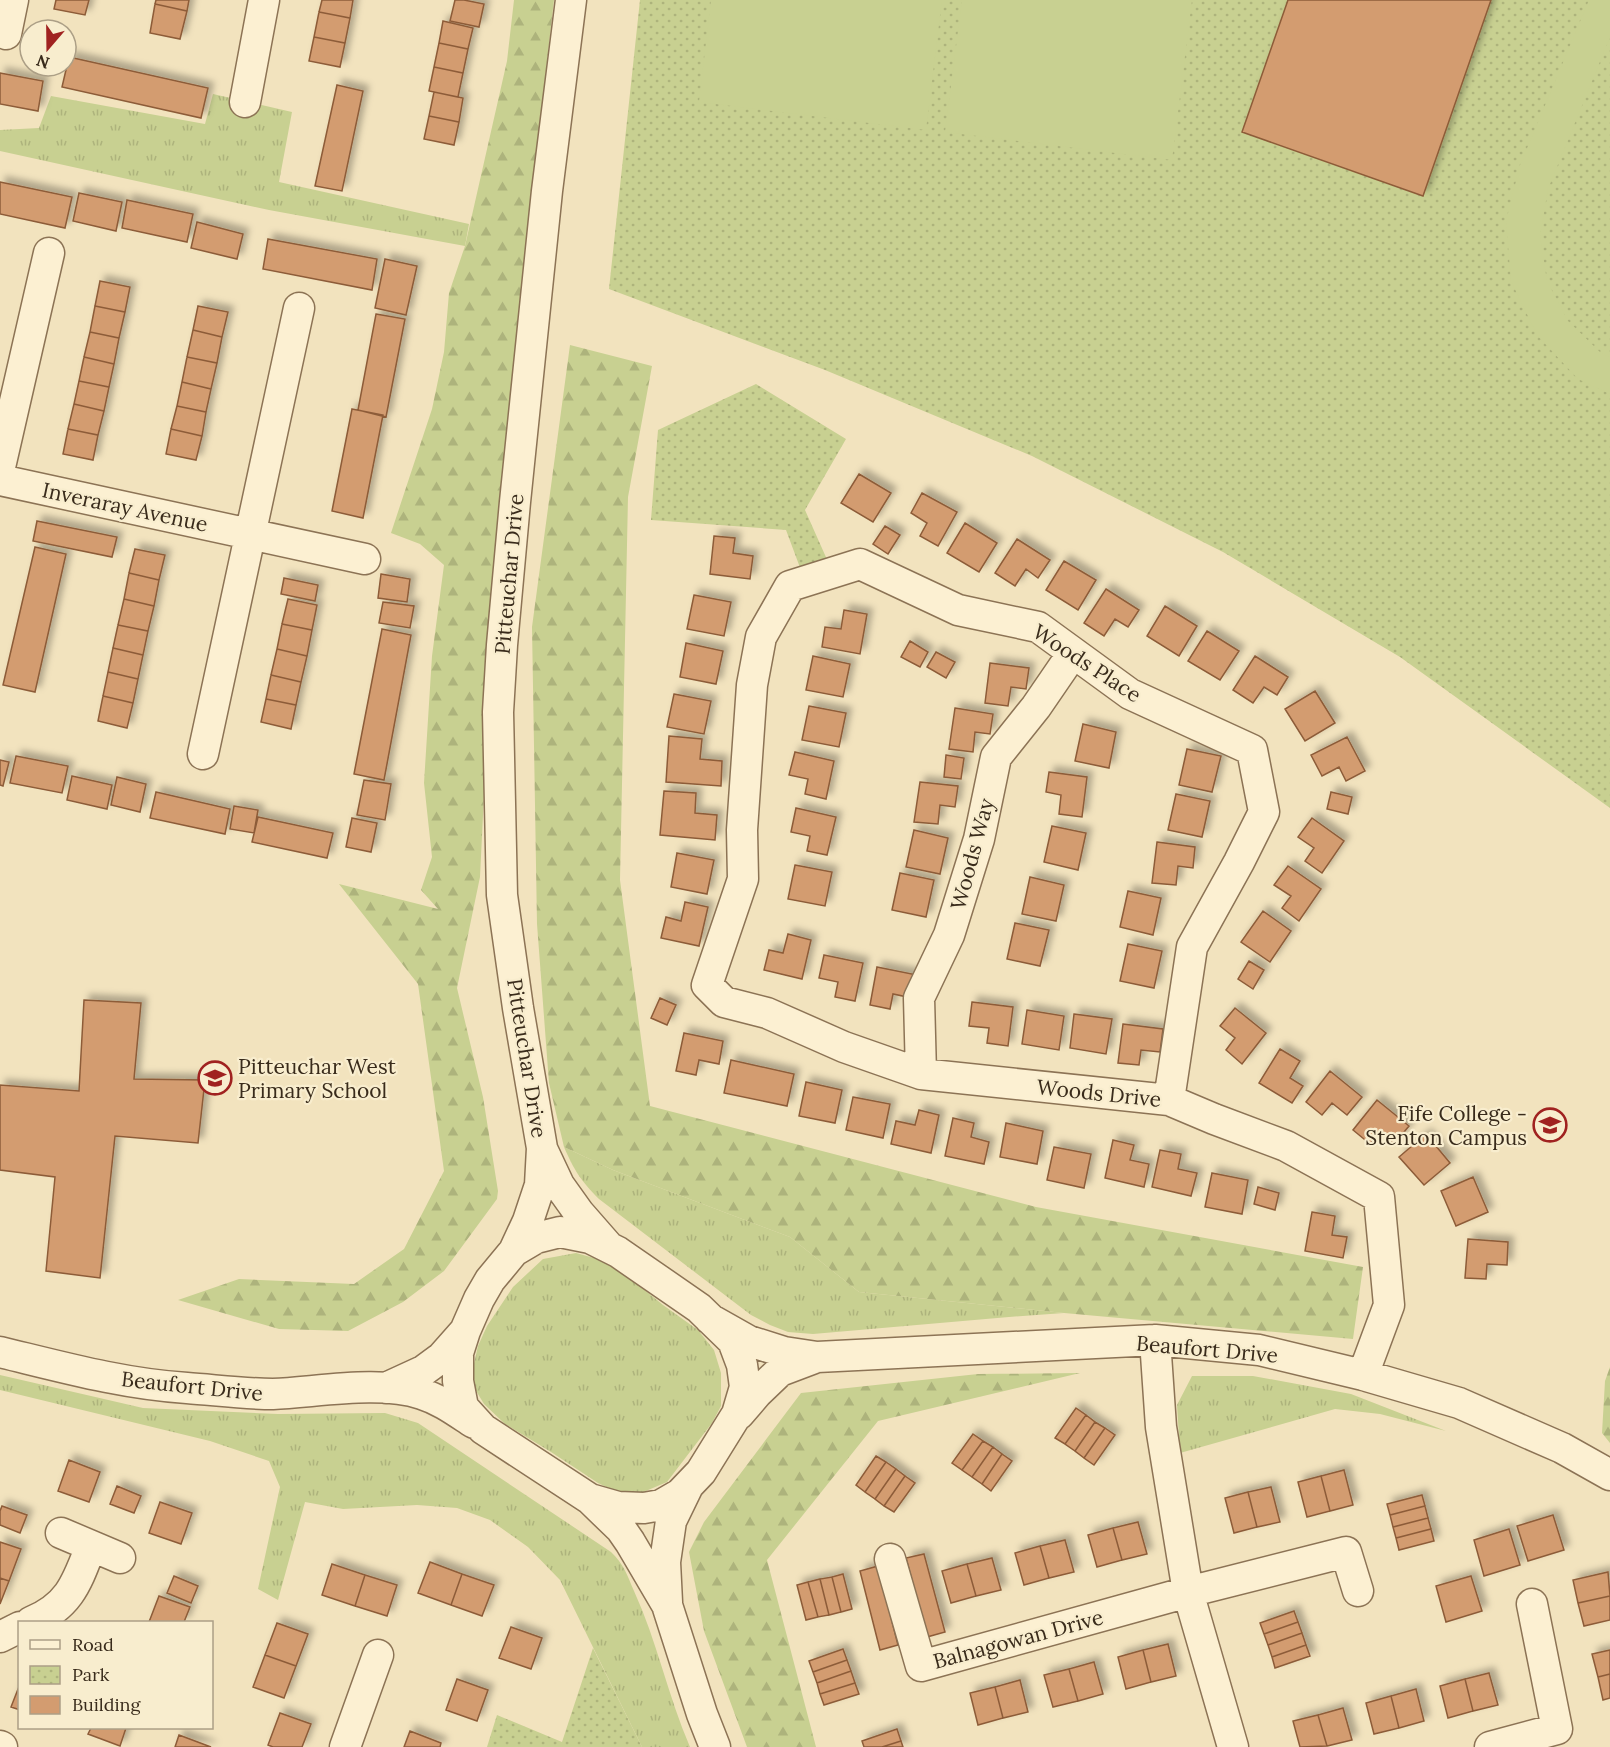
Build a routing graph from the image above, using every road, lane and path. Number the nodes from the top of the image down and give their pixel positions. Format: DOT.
graph roads {
  1 [pos="13,0"];
  2 [pos="264,0"];
  3 [pos="571,0"];
  4 [pos="6,34"];
  5 [pos="245,102"];
  6 [pos="49,253"];
  7 [pos="299,308"];
  8 [pos="0,467"];
  9 [pos="0,480"];
  10 [pos="250,534"];
  11 [pos="365,559"];
  12 [pos="1073,653"];
  13 [pos="203,754"];
  14 [pos="707,985"];
  15 [pos="921,1074"];
  16 [pos="1169,1100"];
  17 [pos="542,1148"];
  18 [pos="609,1247"];
  19 [pos="514,1251"];
  20 [pos="710,1319"];
  21 [pos="465,1330"];
  22 [pos="1155,1340"];
  23 [pos="0,1352"];
  24 [pos="817,1357"];
  25 [pos="1364,1374"];
  26 [pos="386,1388"];
  27 [pos="733,1421"];
  28 [pos="483,1429"];
  29 [pos="1610,1475"];
  30 [pos="689,1484"];
  31 [pos="590,1499"];
  32 [pos="61,1533"];
  33 [pos="91,1546"];
  34 [pos="120,1558"];
  35 [pos="890,1559"];
  36 [pos="1358,1591"];
  37 [pos="1188,1593"];
  38 [pos="1532,1604"];
  39 [pos="668,1605"];
  40 [pos="36,1621"];
  41 [pos="18,1628"];
  42 [pos="0,1638"];
  43 [pos="378,1655"];
  44 [pos="345,1747"];
  45 [pos="715,1747"];
  46 [pos="1233,1747"];
  47 [pos="1490,1747"];
  1 -- 4 [label="street"];
  2 -- 5 [label="street"];
  3 -- 17 [label="street, Pitteuchar Drive"];
  6 -- 8 [label="street"];
  7 -- 10 [label="street"];
  9 -- 10 [label="street, Inveraray Avenue"];
  10 -- 11 [label="street, Inveraray Avenue"];
  10 -- 13 [label="street"];
  12 -- 14 [label="street, Woods Place"];
  12 -- 15 [label="street, Woods Way"];
  12 -- 16 [label="street, Woods Place"];
  14 -- 15 [label="street, Woods Drive"];
  15 -- 16 [label="street, Woods Drive"];
  16 -- 25 [label="street, Woods Drive"];
  17 -- 18 [label="street, Pitteuchar Drive"];
  17 -- 19 [label="street, Pitteuchar Drive"];
  18 -- 19 [label="street"];
  18 -- 20 [label="street"];
  19 -- 21 [label="street"];
  20 -- 24 [label="street, Beaufort Drive"];
  20 -- 27 [label="street"];
  21 -- 26 [label="street, Beaufort Drive"];
  21 -- 28 [label="street"];
  22 -- 24 [label="street, Beaufort Drive"];
  22 -- 25 [label="street, Beaufort Drive"];
  22 -- 37 [label="street"];
  23 -- 26 [label="street, Beaufort Drive"];
  24 -- 27 [label="street, Beaufort Drive"];
  25 -- 29 [label="street, Beaufort Drive"];
  26 -- 28 [label="street, Beaufort Drive"];
  27 -- 30 [label="street"];
  28 -- 31 [label="street"];
  30 -- 31 [label="street"];
  30 -- 39 [label="street"];
  31 -- 39 [label="street"];
  32 -- 33 [label="street"];
  33 -- 34 [label="street"];
  33 -- 40 [label="street"];
  35 -- 37 [label="street, Balnagowan Drive"];
  36 -- 37 [label="street, Balnagowan Drive"];
  37 -- 46 [label="street"];
  38 -- 47 [label="street"];
  39 -- 45 [label="street"];
  41 -- 42 [label="street"];
  43 -- 44 [label="street"];
}
